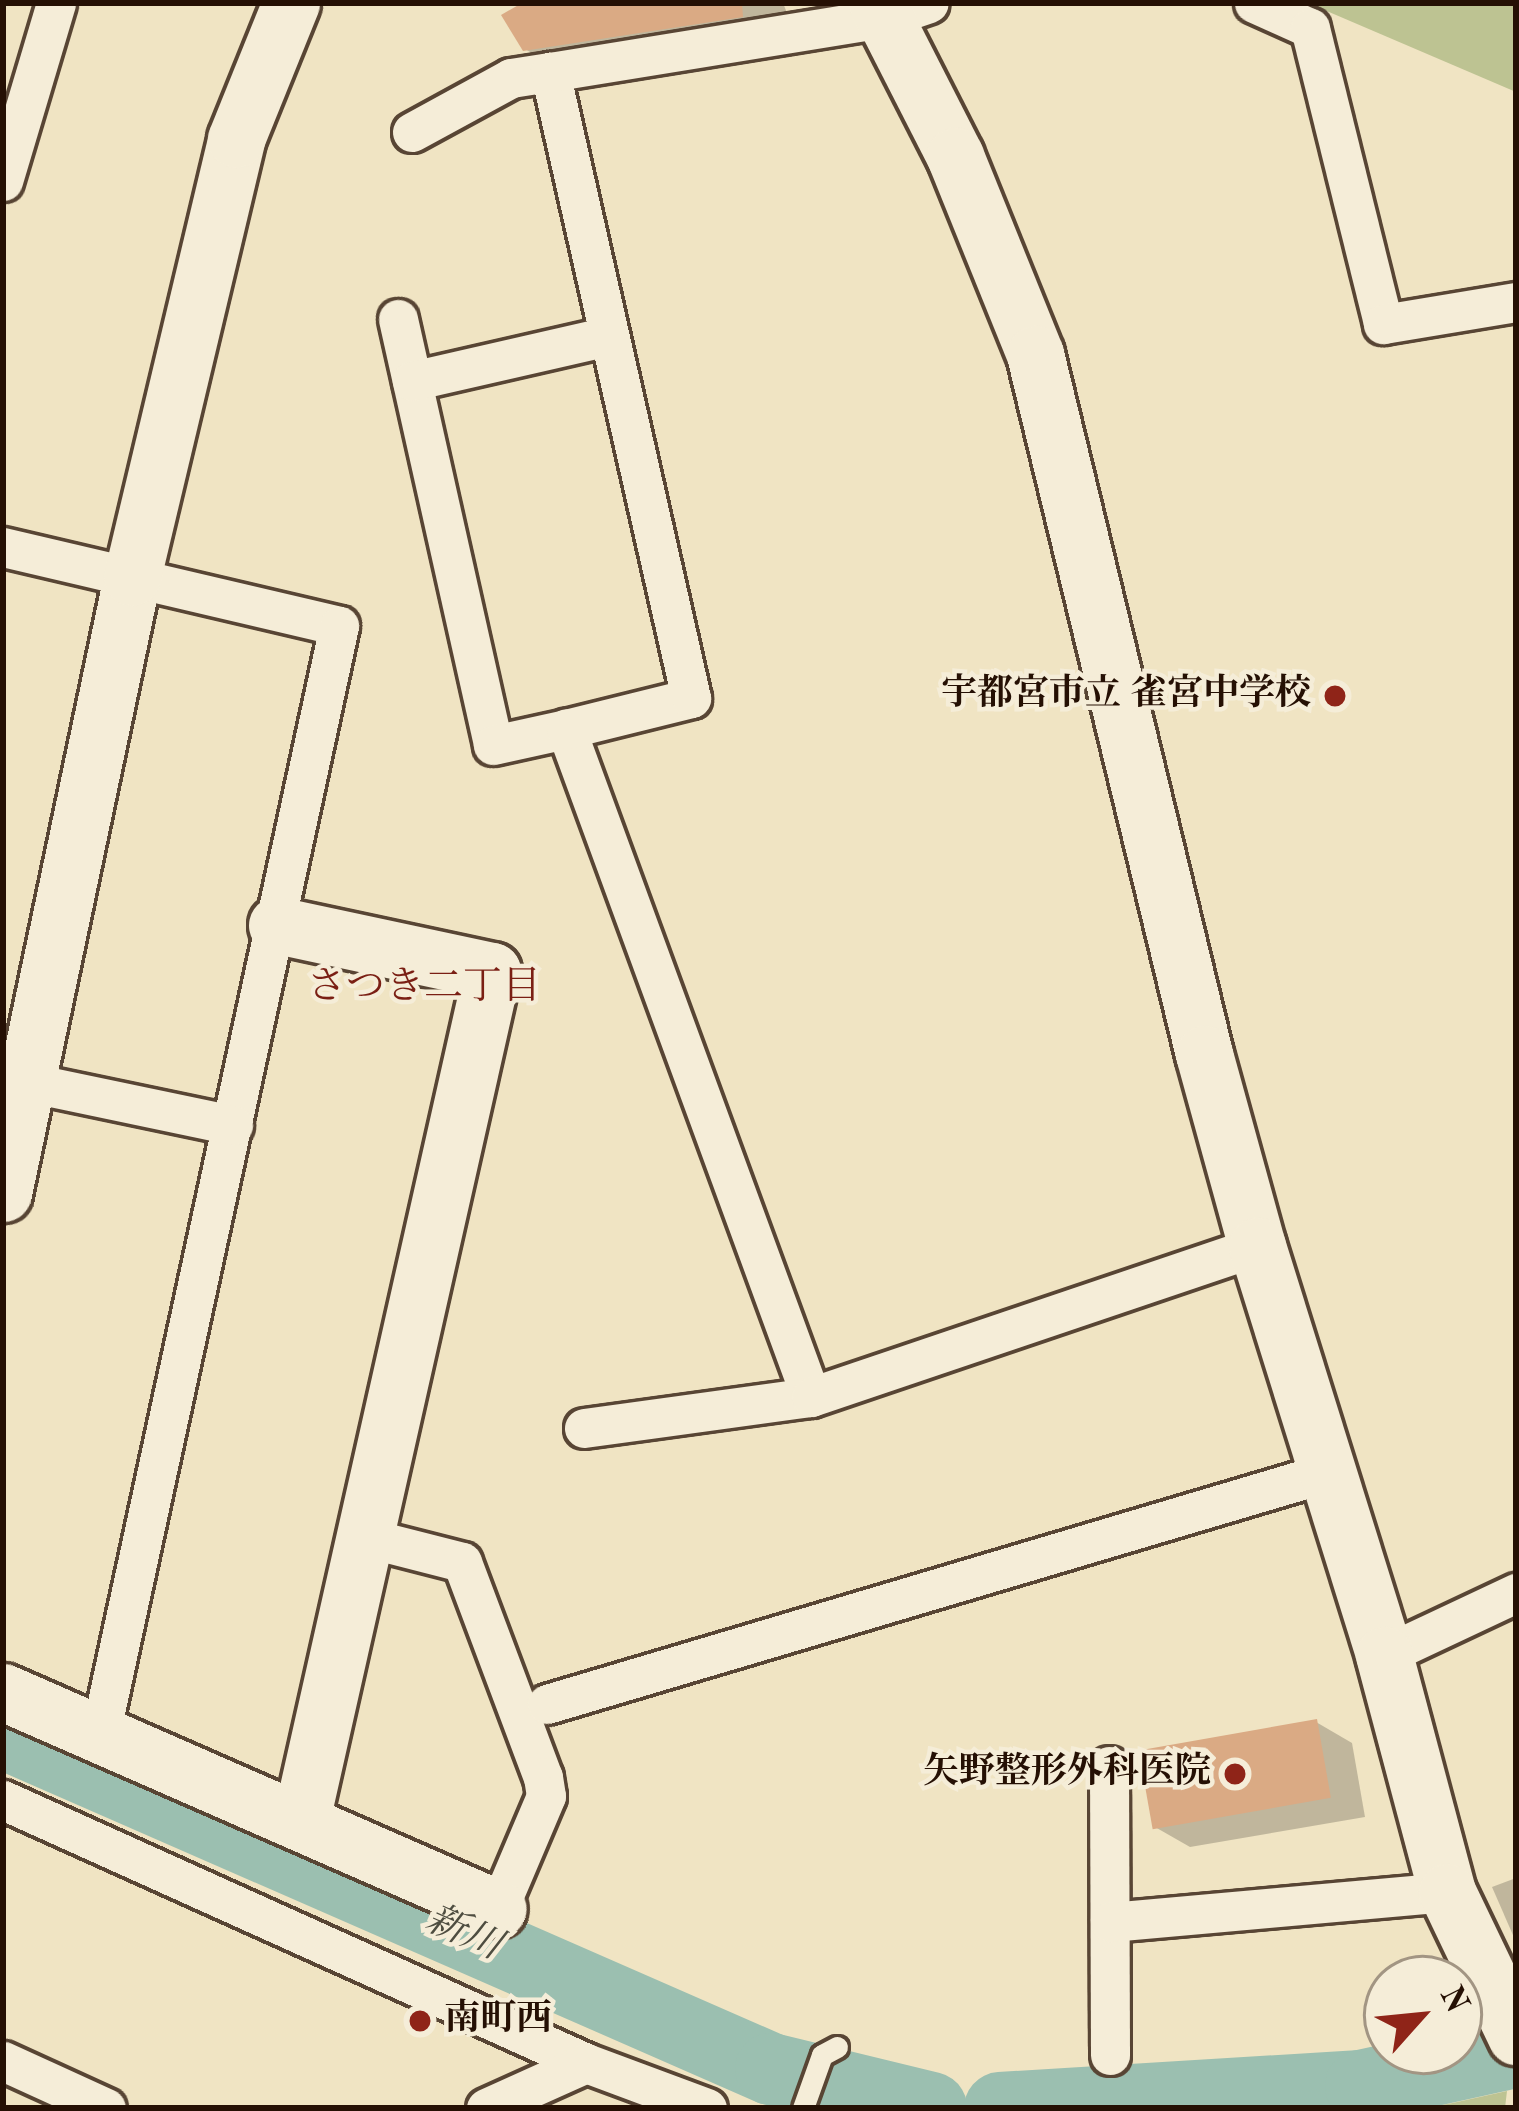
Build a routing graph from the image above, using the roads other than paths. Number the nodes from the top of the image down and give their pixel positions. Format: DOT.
graph roads {
  1 [pos="56,3"];
  2 [pos="291,3"];
  3 [pos="1254,3"];
  4 [pos="897,8"];
  5 [pos="550,71"];
  6 [pos="412,132"];
  7 [pos="3,181"];
  8 [pos="1516,302"];
  9 [pos="398,319"];
  10 [pos="608,336"];
  11 [pos="412,382"];
  12 [pos="3,547"];
  13 [pos="132,577"];
  14 [pos="566,729"];
  15 [pos="277,925"];
  16 [pos="16,1080"];
  17 [pos="233,1125"];
  18 [pos="3,1193"];
  19 [pos="1257,1246"];
  20 [pos="811,1397"];
  21 [pos="584,1428"];
  22 [pos="1328,1472"];
  23 [pos="364,1537"];
  24 [pos="1516,1593"];
  25 [pos="1384,1655"];
  26 [pos="3,1692"];
  27 [pos="547,1704"];
  28 [pos="100,1735"];
  29 [pos="1109,1766"];
  30 [pos="3,1800"];
  31 [pos="302,1820"];
  32 [pos="1447,1892"];
  33 [pos="497,1909"];
  34 [pos="1110,1922"];
  35 [pos="1511,2027"];
  36 [pos="829,2051"];
  37 [pos="1110,2055"];
  38 [pos="3,2061"];
  39 [pos="586,2063"];
  40 [pos="804,2104"];
  41 [pos="106,2108"];
  42 [pos="486,2108"];
  43 [pos="706,2108"];
  1 -- 7 [label="street"];
  2 -- 13 [label="street"];
  3 -- 8 [label="street"];
  4 -- 5 [label="street"];
  4 -- 19 [label="street"];
  5 -- 6 [label="street"];
  5 -- 10 [label="street"];
  9 -- 11 [label="street"];
  10 -- 11 [label="street"];
  10 -- 14 [label="street"];
  11 -- 14 [label="street"];
  12 -- 13 [label="street"];
  13 -- 15 [label="street"];
  13 -- 16 [label="street"];
  14 -- 20 [label="street"];
  15 -- 17 [label="street"];
  15 -- 23 [label="street"];
  16 -- 17 [label="street"];
  16 -- 18 [label="street"];
  17 -- 28 [label="street"];
  19 -- 20 [label="street"];
  19 -- 22 [label="street"];
  20 -- 21 [label="street"];
  22 -- 25 [label="street"];
  22 -- 27 [label="street"];
  23 -- 31 [label="street"];
  23 -- 33 [label="street"];
  24 -- 25 [label="street"];
  25 -- 32 [label="street"];
  26 -- 28 [label="street"];
  28 -- 31 [label="street"];
  29 -- 34 [label="street"];
  30 -- 39 [label="street"];
  31 -- 33 [label="street"];
  32 -- 34 [label="street"];
  32 -- 35 [label="street"];
  34 -- 37 [label="street"];
  36 -- 40 [label="lane"];
  38 -- 41 [label="street"];
  39 -- 42 [label="street"];
  39 -- 43 [label="street"];
}
